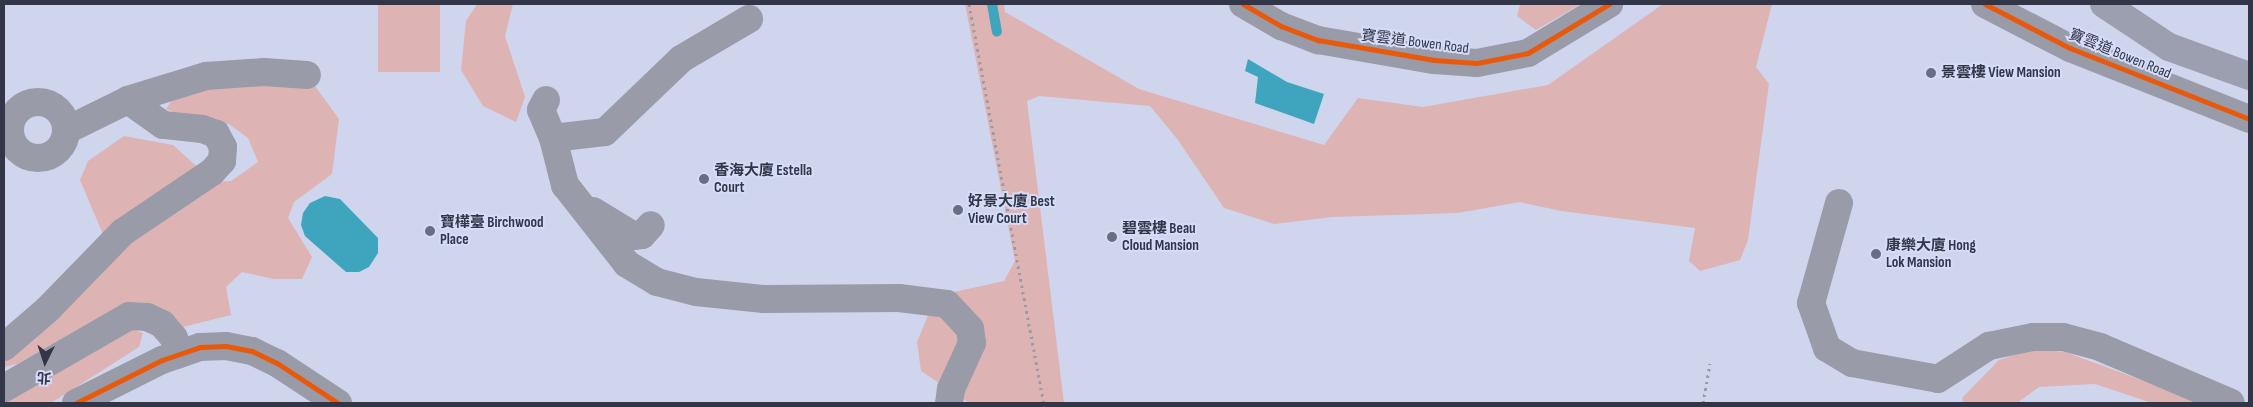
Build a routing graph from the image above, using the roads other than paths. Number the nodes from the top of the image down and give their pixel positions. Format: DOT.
graph roads {
  1 [pos="1243,4"];
  2 [pos="1609,4"];
  3 [pos="1985,4"];
  4 [pos="2104,4"];
  5 [pos="749,18"];
  6 [pos="307,76"];
  7 [pos="2249,76"];
  8 [pos="128,100"];
  9 [pos="546,100"];
  10 [pos="2249,119"];
  11 [pos="66,130"];
  12 [pos="6,132"];
  13 [pos="553,138"];
  14 [pos="579,203"];
  15 [pos="1839,203"];
  16 [pos="652,225"];
  17 [pos="4,347"];
  18 [pos="178,355"];
  19 [pos="4,388"];
  20 [pos="76,403"];
  21 [pos="338,403"];
  22 [pos="949,403"];
  23 [pos="2231,403"];
  1 -- 2 [label="street, 寶雲道 Bowen Road"];
  3 -- 10 [label="street, 寶雲道 Bowen Road"];
  4 -- 7 [label="main road"];
  5 -- 13 [label="street"];
  6 -- 8 [label="street"];
  8 -- 11 [label="street"];
  8 -- 17 [label="street"];
  9 -- 13 [label="street"];
  11 -- 12 [label="street"];
  11 -- 12 [label="street"];
  13 -- 14 [label="street"];
  14 -- 16 [label="street"];
  14 -- 22 [label="street"];
  15 -- 23 [label="street"];
  18 -- 19 [label="street"];
  18 -- 20 [label="street"];
  18 -- 21 [label="street"];
}
